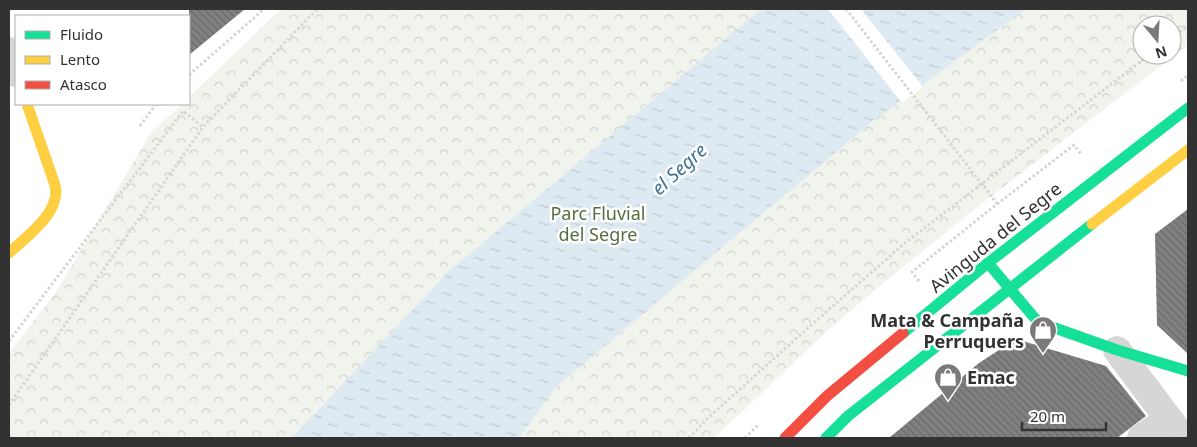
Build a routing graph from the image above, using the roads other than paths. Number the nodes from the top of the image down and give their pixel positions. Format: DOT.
graph roads {
  1 [pos="9,51"];
  2 [pos="15,70"];
  3 [pos="27,105"];
  4 [pos="1188,108"];
  5 [pos="1188,150"];
  6 [pos="9,253"];
  7 [pos="988,263"];
  8 [pos="1009,288"];
  9 [pos="1117,350"];
  10 [pos="1188,371"];
  11 [pos="1175,429"];
  12 [pos="785,438"];
  13 [pos="826,438"];
  14 [pos="1141,438"];
  1 -- 2 [label="street"];
  3 -- 6 [label="main road"];
  4 -- 7 [label="main road, Avinguda del Segre"];
  5 -- 8 [label="main road"];
  7 -- 8 [label="main road"];
  7 -- 12 [label="main road, Avinguda del Segre"];
  8 -- 9 [label="main road"];
  8 -- 13 [label="main road"];
  9 -- 10 [label="main road"];
  9 -- 11 [label="street"];
  11 -- 14 [label="street"];
}
